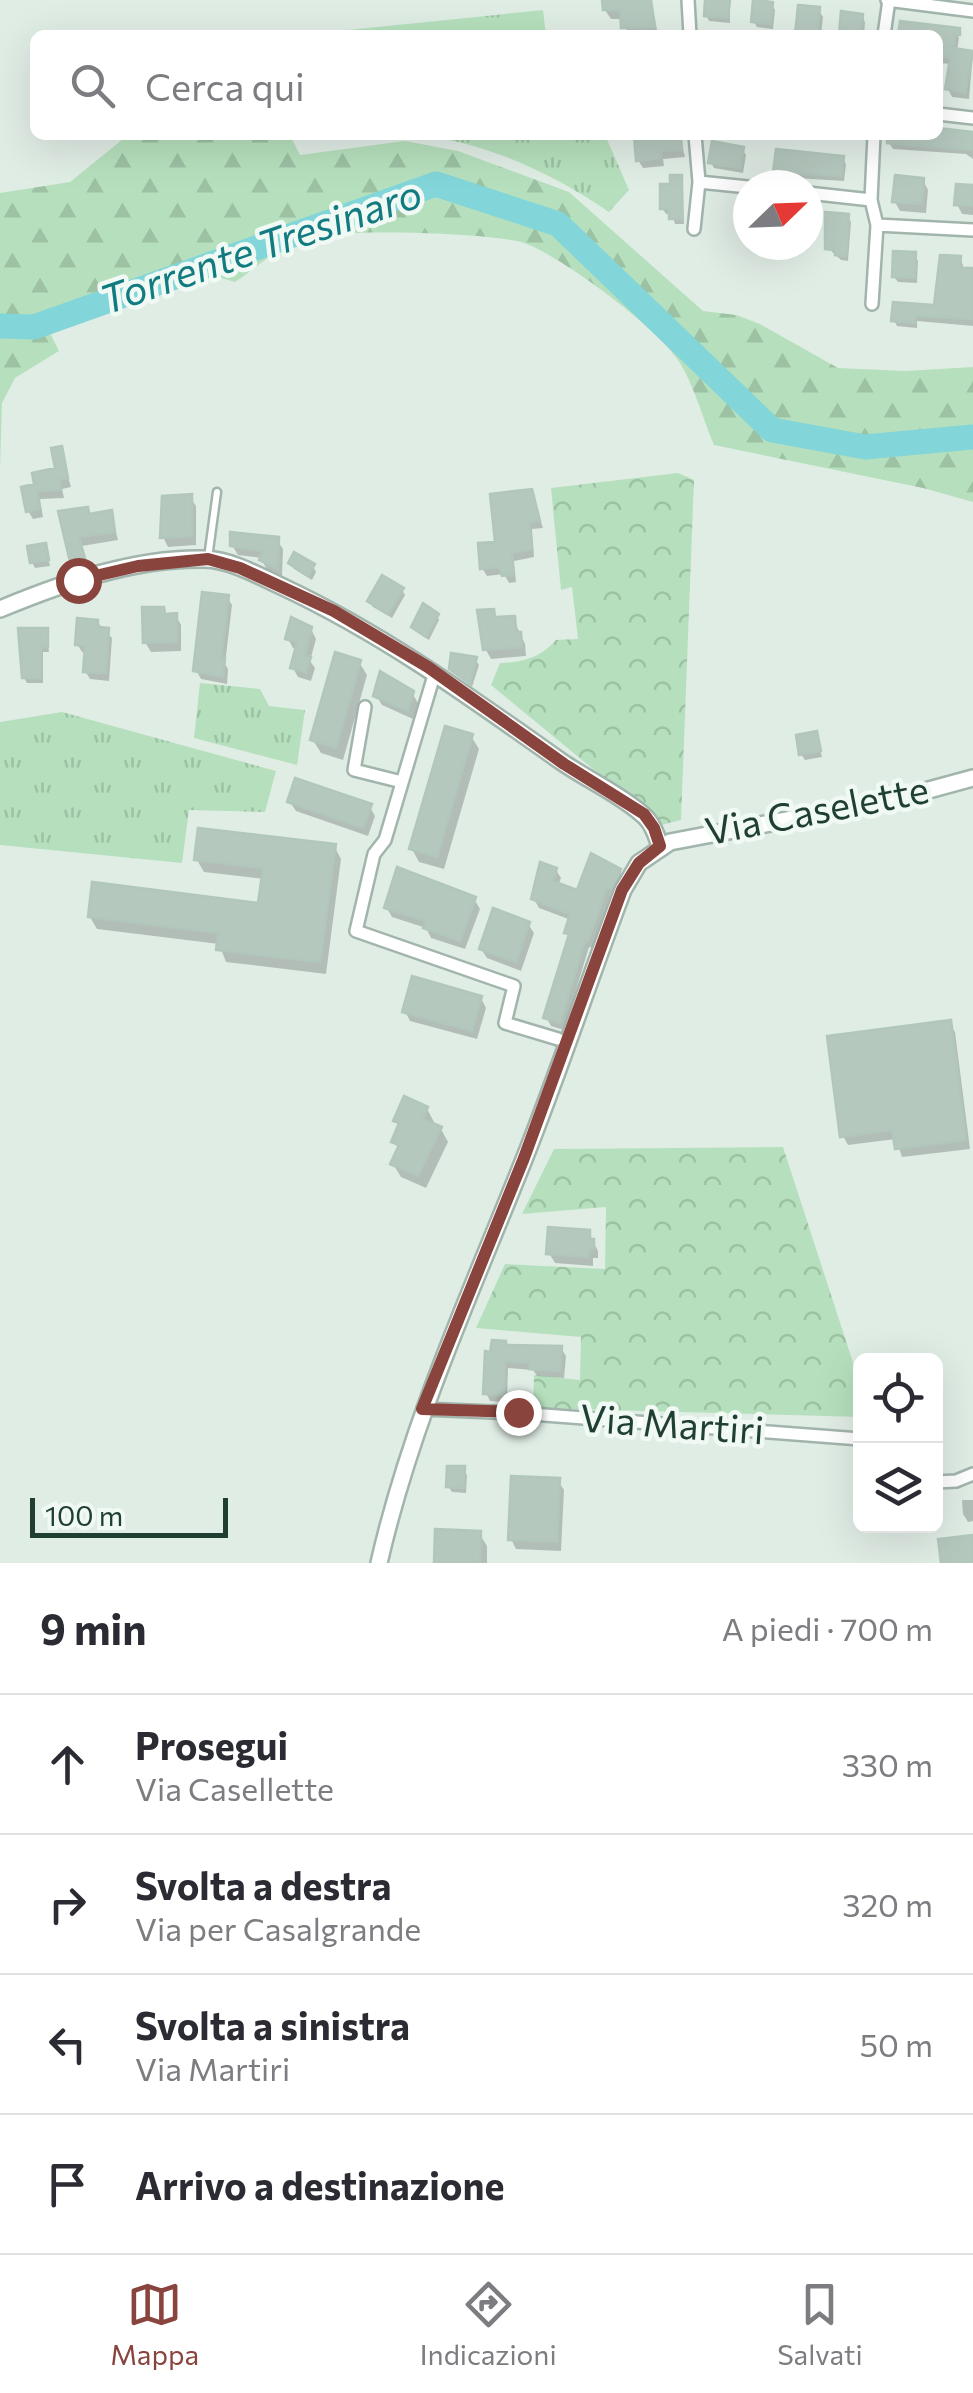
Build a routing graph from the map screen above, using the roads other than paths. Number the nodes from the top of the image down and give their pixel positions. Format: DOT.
graph roads {
  1 [pos="688,0"];
  2 [pos="888,0"];
  3 [pos="973,11"];
  4 [pos="690,30"];
  5 [pos="885,30"];
  6 [pos="943,115"];
  7 [pos="973,118"];
  8 [pos="696,140"];
  9 [pos="874,140"];
  10 [pos="698,182"];
  11 [pos="733,186"];
  12 [pos="823,195"];
  13 [pos="870,200"];
  14 [pos="877,225"];
  15 [pos="694,229"];
  16 [pos="973,230"];
  17 [pos="872,304"];
  18 [pos="217,492"];
  19 [pos="208,559"];
  20 [pos="0,609"];
  21 [pos="436,672"];
  22 [pos="365,707"];
  23 [pos="973,778"];
  24 [pos="402,782"];
  25 [pos="660,846"];
  26 [pos="558,1039"];
  27 [pos="422,1409"];
  28 [pos="853,1437"];
  29 [pos="973,1474"];
  30 [pos="943,1482"];
  31 [pos="379,1563"];
  1 -- 4 [label="street"];
  2 -- 3 [label="street"];
  2 -- 5 [label="street"];
  6 -- 7 [label="street"];
  8 -- 10 [label="street"];
  9 -- 13 [label="street"];
  10 -- 11 [label="street"];
  10 -- 15 [label="street"];
  12 -- 13 [label="street"];
  13 -- 14 [label="street"];
  14 -- 16 [label="street"];
  14 -- 17 [label="street"];
  18 -- 19 [label="lane"];
  19 -- 20 [label="street"];
  19 -- 21 [label="street"];
  21 -- 24 [label="street"];
  21 -- 25 [label="street"];
  22 -- 24 [label="street"];
  23 -- 25 [label="street, Via Caselette"];
  24 -- 26 [label="street"];
  25 -- 27 [label="street"];
  27 -- 28 [label="street, Via Martiri"];
  27 -- 31 [label="street"];
  29 -- 30 [label="street"];
}
